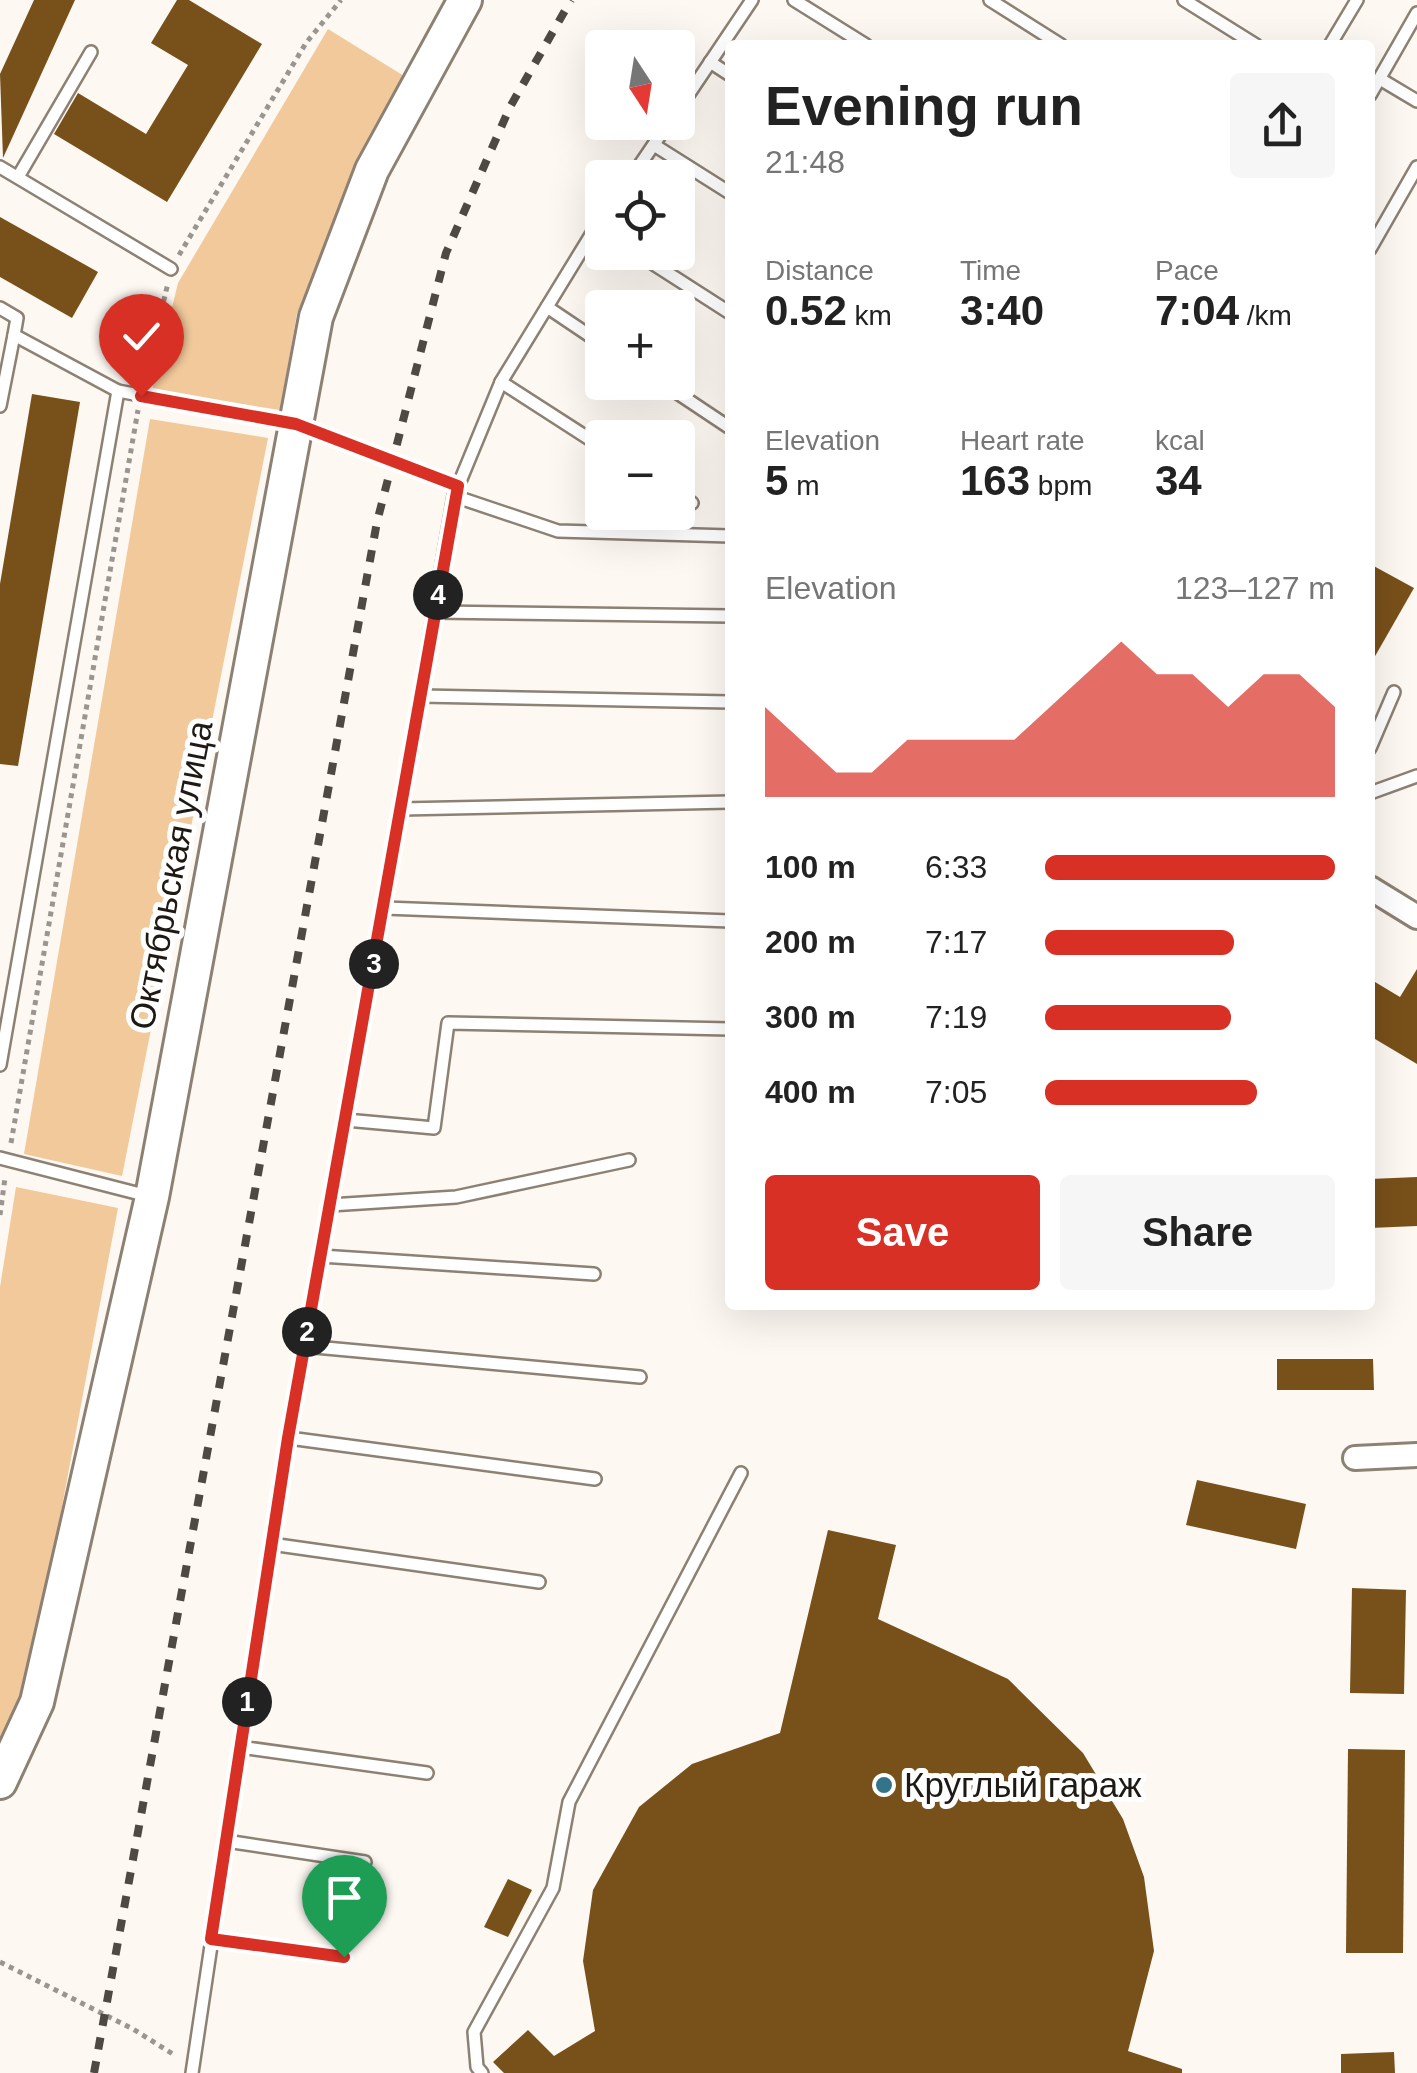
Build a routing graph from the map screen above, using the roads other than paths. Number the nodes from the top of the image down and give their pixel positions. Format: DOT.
graph roads {
  1 [pos="465,0"];
  2 [pos="752,0"];
  3 [pos="794,0"];
  4 [pos="990,0"];
  5 [pos="1184,0"];
  6 [pos="1358,0"];
  7 [pos="1417,13"];
  8 [pos="858,40"];
  9 [pos="1053,40"];
  10 [pos="1248,40"];
  11 [pos="1333,40"];
  12 [pos="91,52"];
  13 [pos="710,62"];
  14 [pos="725,72"];
  15 [pos="1380,79"];
  16 [pos="695,84"];
  17 [pos="1375,87"];
  18 [pos="1417,101"];
  19 [pos="657,140"];
  20 [pos="654,145"];
  21 [pos="643,160"];
  22 [pos="0,167"];
  23 [pos="1417,167"];
  24 [pos="18,178"];
  25 [pos="725,190"];
  26 [pos="1375,240"];
  27 [pos="585,248"];
  28 [pos="171,269"];
  29 [pos="662,270"];
  30 [pos="547,307"];
  31 [pos="0,308"];
  32 [pos="725,311"];
  33 [pos="585,333"];
  34 [pos="14,336"];
  35 [pos="501,382"];
  36 [pos="118,391"];
  37 [pos="688,400"];
  38 [pos="0,406"];
  39 [pos="296,424"];
  40 [pos="725,425"];
  41 [pos="585,435"];
  42 [pos="456,491"];
  43 [pos="725,536"];
  44 [pos="435,612"];
  45 [pos="725,616"];
  46 [pos="1394,692"];
  47 [pos="421,696"];
  48 [pos="725,702"];
  49 [pos="1375,736"];
  50 [pos="1417,776"];
  51 [pos="1375,792"];
  52 [pos="725,802"];
  53 [pos="402,809"];
  54 [pos="1375,891"];
  55 [pos="385,908"];
  56 [pos="1417,917"];
  57 [pos="725,920"];
  58 [pos="725,1029"];
  59 [pos="0,1066"];
  60 [pos="346,1120"];
  61 [pos="4,1159"];
  62 [pos="628,1160"];
  63 [pos="152,1197"];
  64 [pos="330,1205"];
  65 [pos="321,1256"];
  66 [pos="594,1274"];
  67 [pos="304,1346"];
  68 [pos="640,1377"];
  69 [pos="288,1438"];
  70 [pos="1417,1455"];
  71 [pos="1355,1458"];
  72 [pos="741,1473"];
  73 [pos="595,1479"];
  74 [pos="271,1544"];
  75 [pos="539,1582"];
  76 [pos="240,1747"];
  77 [pos="427,1773"];
  78 [pos="0,1782"];
  79 [pos="226,1841"];
  80 [pos="365,1862"];
  81 [pos="211,1939"];
  82 [pos="344,1957"];
  83 [pos="192,2069"];
  84 [pos="482,2073"];
  1 -- 39 [label="main road, Октябрьская улица"];
  2 -- 13 [label="lane"];
  3 -- 8 [label="lane"];
  4 -- 9 [label="lane"];
  5 -- 10 [label="lane"];
  6 -- 11 [label="lane"];
  7 -- 15 [label="lane"];
  12 -- 24 [label="lane"];
  13 -- 14 [label="lane"];
  13 -- 16 [label="lane"];
  15 -- 17 [label="lane"];
  15 -- 18 [label="lane"];
  19 -- 20 [label="lane"];
  20 -- 21 [label="lane"];
  20 -- 25 [label="lane"];
  22 -- 24 [label="lane"];
  23 -- 26 [label="lane"];
  24 -- 28 [label="lane"];
  27 -- 30 [label="lane"];
  29 -- 32 [label="lane"];
  30 -- 33 [label="lane"];
  30 -- 35 [label="lane"];
  31 -- 34 [label="lane"];
  34 -- 36 [label="lane"];
  34 -- 38 [label="lane"];
  35 -- 41 [label="lane"];
  35 -- 42 [label="lane"];
  36 -- 39 [label="lane"];
  36 -- 59 [label="lane"];
  37 -- 40 [label="lane"];
  39 -- 63 [label="main road, Октябрьская улица"];
  42 -- 43 [label="lane"];
  42 -- 44 [label="lane"];
  44 -- 45 [label="lane"];
  44 -- 47 [label="lane"];
  46 -- 49 [label="lane"];
  47 -- 48 [label="lane"];
  47 -- 53 [label="lane"];
  50 -- 51 [label="lane"];
  52 -- 53 [label="lane"];
  53 -- 55 [label="lane"];
  54 -- 56 [label="street"];
  55 -- 57 [label="lane"];
  55 -- 60 [label="lane"];
  58 -- 60 [label="lane"];
  60 -- 64 [label="lane"];
  61 -- 63 [label="lane"];
  62 -- 64 [label="lane"];
  63 -- 78 [label="main road, Октябрьская улица"];
  64 -- 65 [label="lane"];
  65 -- 66 [label="lane"];
  65 -- 67 [label="lane"];
  67 -- 68 [label="lane"];
  67 -- 69 [label="lane"];
  69 -- 73 [label="lane"];
  69 -- 74 [label="lane"];
  70 -- 71 [label="street"];
  72 -- 84 [label="lane"];
  74 -- 75 [label="lane"];
  74 -- 76 [label="lane"];
  76 -- 77 [label="lane"];
  76 -- 79 [label="lane"];
  79 -- 80 [label="lane"];
  79 -- 81 [label="lane"];
  81 -- 82 [label="lane"];
  81 -- 83 [label="lane"];
}
